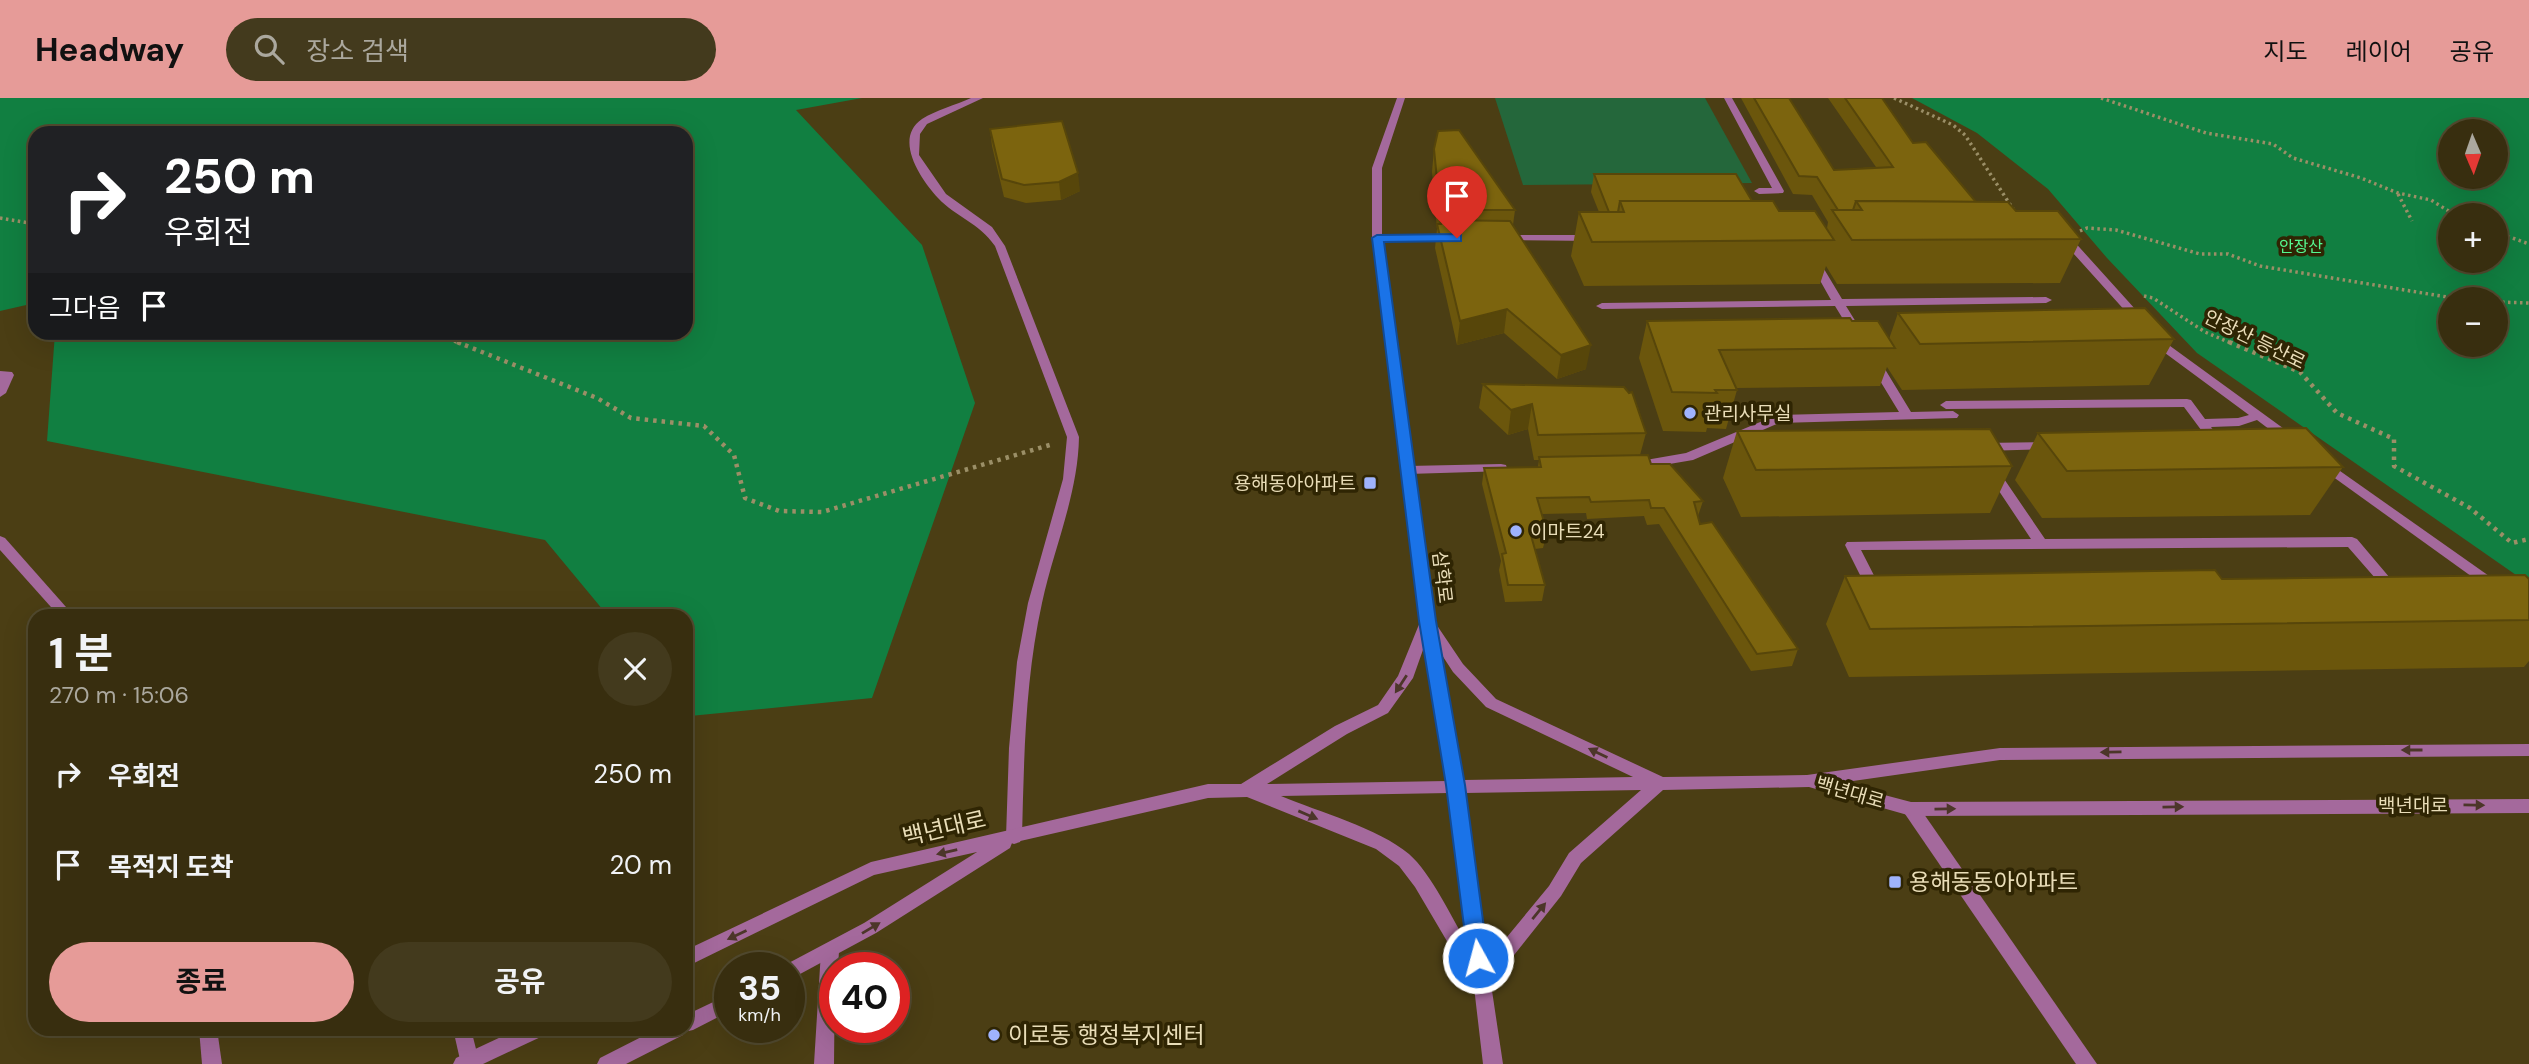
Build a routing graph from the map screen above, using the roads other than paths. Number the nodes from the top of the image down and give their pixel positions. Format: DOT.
graph roads {
  1 [pos="979,98"];
  2 [pos="1401,98"];
  3 [pos="1728,98"];
  4 [pos="1759,191"];
  5 [pos="1609,237"];
  6 [pos="1377,238"];
  7 [pos="1473,238"];
  8 [pos="1486,238"];
  9 [pos="2033,239"];
  10 [pos="1806,248"];
  11 [pos="2046,300"];
  12 [pos="1839,303"];
  13 [pos="1602,306"];
  14 [pos="0,375"];
  15 [pos="0,393"];
  16 [pos="1907,415"];
  17 [pos="2258,416"];
  18 [pos="2202,423"];
  19 [pos="1964,431"];
  20 [pos="2205,444"];
  21 [pos="2069,446"];
  22 [pos="2303,448"];
  23 [pos="2314,456"];
  24 [pos="1629,465"];
  25 [pos="1518,468"];
  26 [pos="1408,470"];
  27 [pos="0,541"];
  28 [pos="2041,544"];
  29 [pos="2506,595"];
  30 [pos="2398,596"];
  31 [pos="1881,604"];
  32 [pos="61,609"];
  33 [pos="1427,621"];
  34 [pos="2529,750"];
  35 [pos="1807,781"];
  36 [pos="1660,783"];
  37 [pos="1456,785"];
  38 [pos="1245,789"];
  39 [pos="2529,806"];
  40 [pos="1911,809"];
  41 [pos="1014,837"];
  42 [pos="830,951"];
  43 [pos="693,956"];
  44 [pos="805,964"];
  45 [pos="1481,983"];
  46 [pos="714,1010"];
  47 [pos="693,1020"];
  48 [pos="209,1036"];
  49 [pos="463,1036"];
  50 [pos="523,1036"];
  51 [pos="662,1036"];
  52 [pos="466,1063"];
  53 [pos="212,1064"];
  54 [pos="607,1064"];
  55 [pos="824,1064"];
  56 [pos="1493,1064"];
  57 [pos="2087,1064"];
  1 -- 41 [label="street"];
  2 -- 6 [label="street, 삼학로"];
  3 -- 4 [label="street"];
  5 -- 8 [label="street"];
  6 -- 7 [label="street"];
  6 -- 26 [label="street, 삼학로"];
  9 -- 17 [label="street"];
  10 -- 12 [label="street"];
  11 -- 12 [label="street"];
  12 -- 13 [label="street"];
  12 -- 16 [label="street"];
  14 -- 15 [label="street"];
  16 -- 19 [label="street"];
  16 -- 24 [label="street"];
  17 -- 18 [label="street"];
  17 -- 22 [label="street"];
  18 -- 19 [label="street"];
  18 -- 20 [label="street"];
  19 -- 21 [label="street"];
  19 -- 28 [label="street"];
  23 -- 29 [label="street"];
  25 -- 26 [label="street"];
  26 -- 33 [label="street, 삼학로"];
  27 -- 32 [label="street"];
  28 -- 30 [label="street"];
  28 -- 31 [label="street"];
  36 -- 33 [label="street, one-way"];
  33 -- 37 [label="street, 삼학로"];
  33 -- 38 [label="street, one-way"];
  34 -- 35 [label="street, 백년대로, one-way"];
  35 -- 36 [label="street"];
  35 -- 40 [label="street, 백년대로"];
  36 -- 37 [label="street"];
  45 -- 36 [label="street, one-way"];
  37 -- 38 [label="street"];
  37 -- 45 [label="street, 삼학로"];
  38 -- 41 [label="street"];
  38 -- 45 [label="street, one-way"];
  40 -- 39 [label="street, 백년대로, one-way"];
  40 -- 57 [label="street"];
  42 -- 41 [label="street, 백년대로, one-way"];
  41 -- 43 [label="street, 백년대로, one-way"];
  42 -- 44 [label="street, 백년대로"];
  42 -- 55 [label="street"];
  45 -- 56 [label="street, 삼학로"];
  46 -- 47 [label="street"];
  48 -- 53 [label="street"];
  49 -- 52 [label="street"];
  50 -- 52 [label="street"];
  51 -- 54 [label="street"];
}
